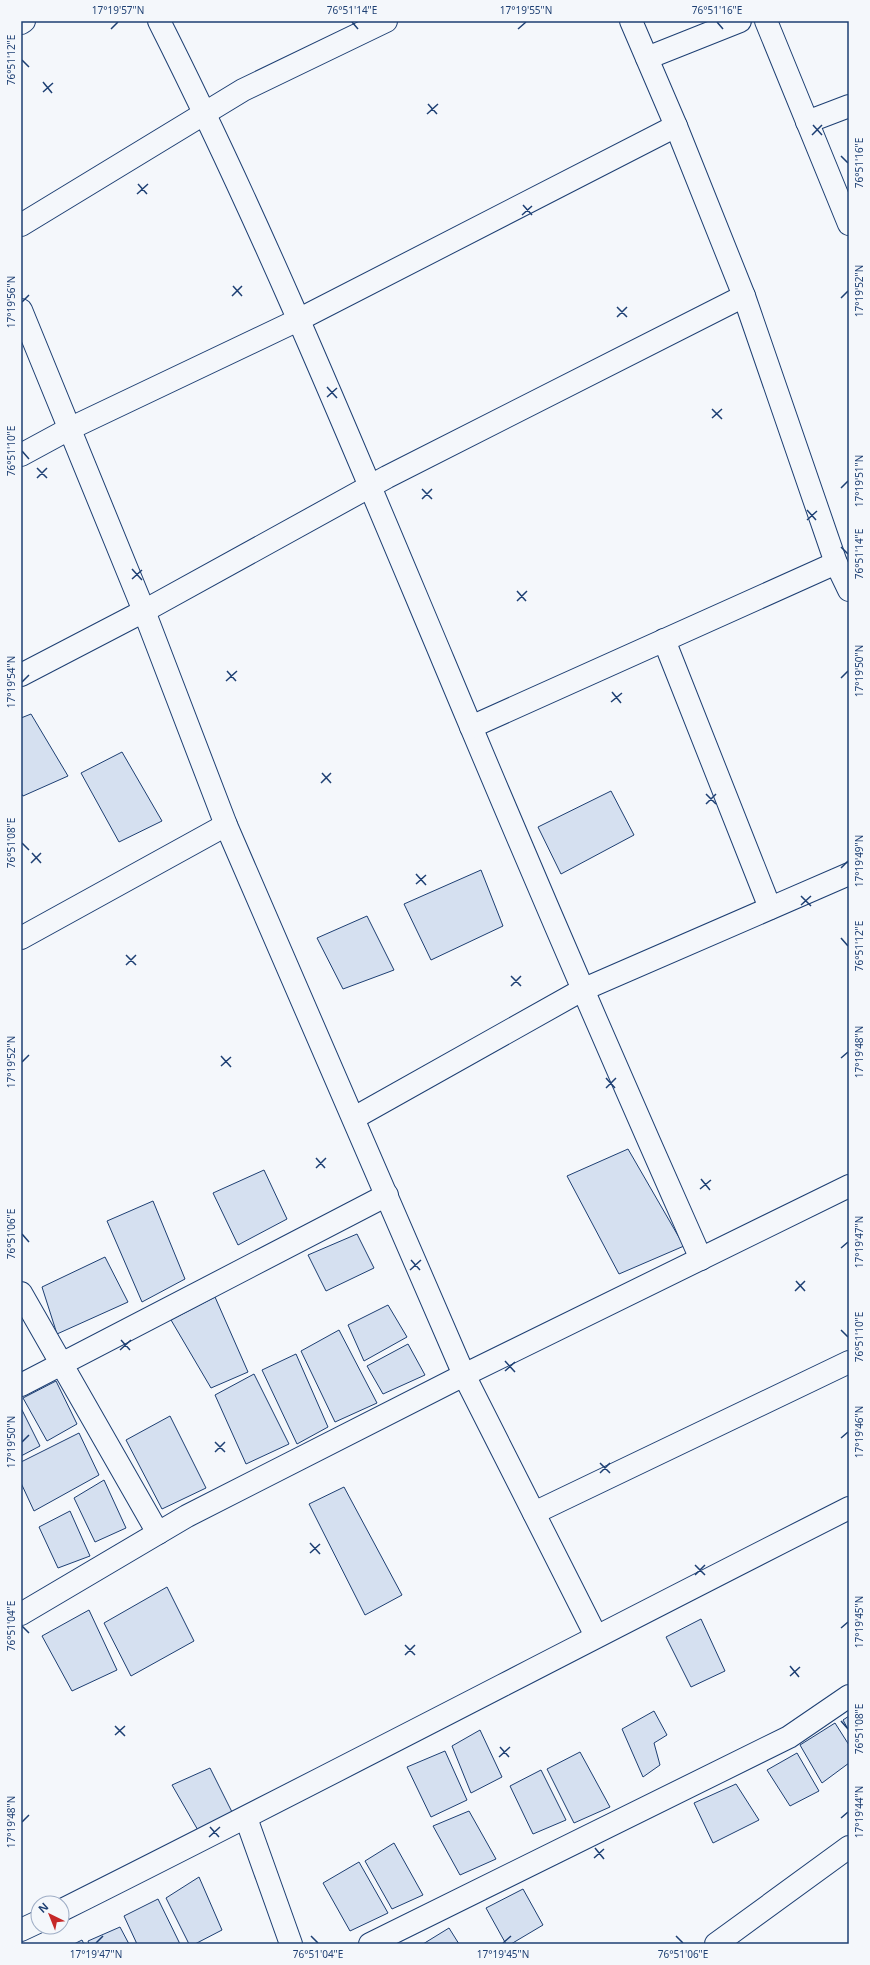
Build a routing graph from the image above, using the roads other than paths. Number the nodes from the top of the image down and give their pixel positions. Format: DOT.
graph roads {
  1 [pos="24,21"];
  2 [pos="159,21"];
  3 [pos="386,21"];
  4 [pos="631,21"];
  5 [pos="740,21"];
  6 [pos="766,21"];
  7 [pos="21,23"];
  8 [pos="647,58"];
  9 [pos="849,106"];
  10 [pos="205,112"];
  11 [pos="807,122"];
  12 [pos="676,126"];
  13 [pos="849,224"];
  14 [pos="21,225"];
  15 [pos="744,296"];
  16 [pos="21,310"];
  17 [pos="298,320"];
  18 [pos="69,429"];
  19 [pos="21,454"];
  20 [pos="370,486"];
  21 [pos="836,563"];
  22 [pos="849,590"];
  23 [pos="144,610"];
  24 [pos="664,640"];
  25 [pos="21,675"];
  26 [pos="471,727"];
  27 [pos="226,825"];
  28 [pos="849,874"];
  29 [pos="770,908"];
  30 [pos="21,938"];
  31 [pos="582,990"];
  32 [pos="354,1118"];
  33 [pos="849,1186"];
  34 [pos="387,1195"];
  35 [pos="701,1259"];
  36 [pos="21,1293"];
  37 [pos="849,1362"];
  38 [pos="62,1364"];
  39 [pos="464,1375"];
  40 [pos="21,1385"];
  41 [pos="849,1508"];
  42 [pos="534,1513"];
  43 [pos="158,1532"];
  44 [pos="21,1614"];
  45 [pos="596,1636"];
  46 [pos="849,1696"];
  47 [pos="246,1818"];
  48 [pos="849,1847"];
  49 [pos="70,1906"];
  50 [pos="291,1944"];
  51 [pos="370,1944"];
  52 [pos="716,1944"];
  1 -- 7 [label="street"];
  2 -- 10 [label="street"];
  3 -- 10 [label="street"];
  4 -- 8 [label="street"];
  5 -- 8 [label="street"];
  6 -- 11 [label="street"];
  8 -- 12 [label="street"];
  9 -- 11 [label="street"];
  10 -- 14 [label="street"];
  10 -- 17 [label="street"];
  11 -- 13 [label="street"];
  12 -- 15 [label="street"];
  12 -- 17 [label="street"];
  15 -- 20 [label="street"];
  15 -- 21 [label="street"];
  16 -- 18 [label="street"];
  17 -- 18 [label="street"];
  17 -- 20 [label="street"];
  18 -- 19 [label="street"];
  18 -- 23 [label="street"];
  20 -- 23 [label="street"];
  20 -- 26 [label="street"];
  21 -- 22 [label="street"];
  21 -- 24 [label="street"];
  23 -- 25 [label="street"];
  23 -- 27 [label="street"];
  24 -- 26 [label="street"];
  24 -- 29 [label="street"];
  26 -- 31 [label="street"];
  27 -- 30 [label="street"];
  27 -- 32 [label="street"];
  28 -- 29 [label="street"];
  29 -- 31 [label="street"];
  31 -- 32 [label="street"];
  31 -- 35 [label="street"];
  32 -- 34 [label="street"];
  33 -- 35 [label="street"];
  34 -- 38 [label="street"];
  34 -- 39 [label="street"];
  35 -- 39 [label="street"];
  36 -- 38 [label="street"];
  37 -- 42 [label="street"];
  38 -- 40 [label="street"];
  38 -- 43 [label="street"];
  39 -- 42 [label="street"];
  39 -- 43 [label="street"];
  41 -- 45 [label="street"];
  42 -- 45 [label="street"];
  43 -- 44 [label="street"];
  45 -- 47 [label="street"];
  46 -- 51 [label="street"];
  47 -- 49 [label="street"];
  47 -- 50 [label="street"];
  48 -- 52 [label="street"];
}
